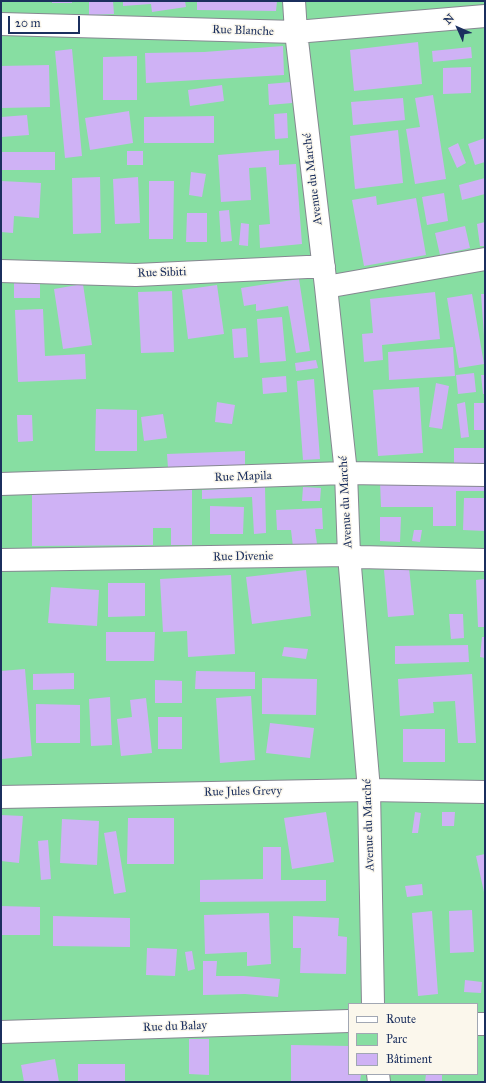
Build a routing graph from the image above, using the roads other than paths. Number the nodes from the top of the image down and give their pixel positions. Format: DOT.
graph roads {
  1 [pos="294,1"];
  2 [pos="485,16"];
  3 [pos="1,24"];
  4 [pos="296,32"];
  5 [pos="485,260"];
  6 [pos="1,271"];
  7 [pos="325,277"];
  8 [pos="346,473"];
  9 [pos="485,475"];
  10 [pos="1,484"];
  11 [pos="349,555"];
  12 [pos="1,560"];
  13 [pos="485,560"];
  14 [pos="369,790"];
  15 [pos="485,792"];
  16 [pos="1,797"];
  17 [pos="373,1003"];
  18 [pos="348,1021"];
  19 [pos="1,1032"];
  1 -- 4 [label="street, Avenue du Marché"];
  2 -- 4 [label="street, Rue Blanche"];
  3 -- 4 [label="street, Rue Blanche"];
  4 -- 7 [label="street, Avenue du Marché"];
  5 -- 7 [label="street, Rue Sibiti"];
  6 -- 7 [label="street, Rue Sibiti"];
  7 -- 8 [label="street, Avenue du Marché"];
  8 -- 9 [label="street, Rue Mapila"];
  8 -- 10 [label="street, Rue Mapila"];
  8 -- 11 [label="street, Avenue du Marché"];
  11 -- 12 [label="street, Rue Divenie"];
  11 -- 13 [label="street, Rue Divenie"];
  11 -- 14 [label="street, Avenue du Marché"];
  14 -- 15 [label="street, Rue Jules Grevy"];
  14 -- 16 [label="street, Rue Jules Grevy"];
  14 -- 17 [label="street, Avenue du Marché"];
  18 -- 19 [label="street, Rue du Balay"];
}
